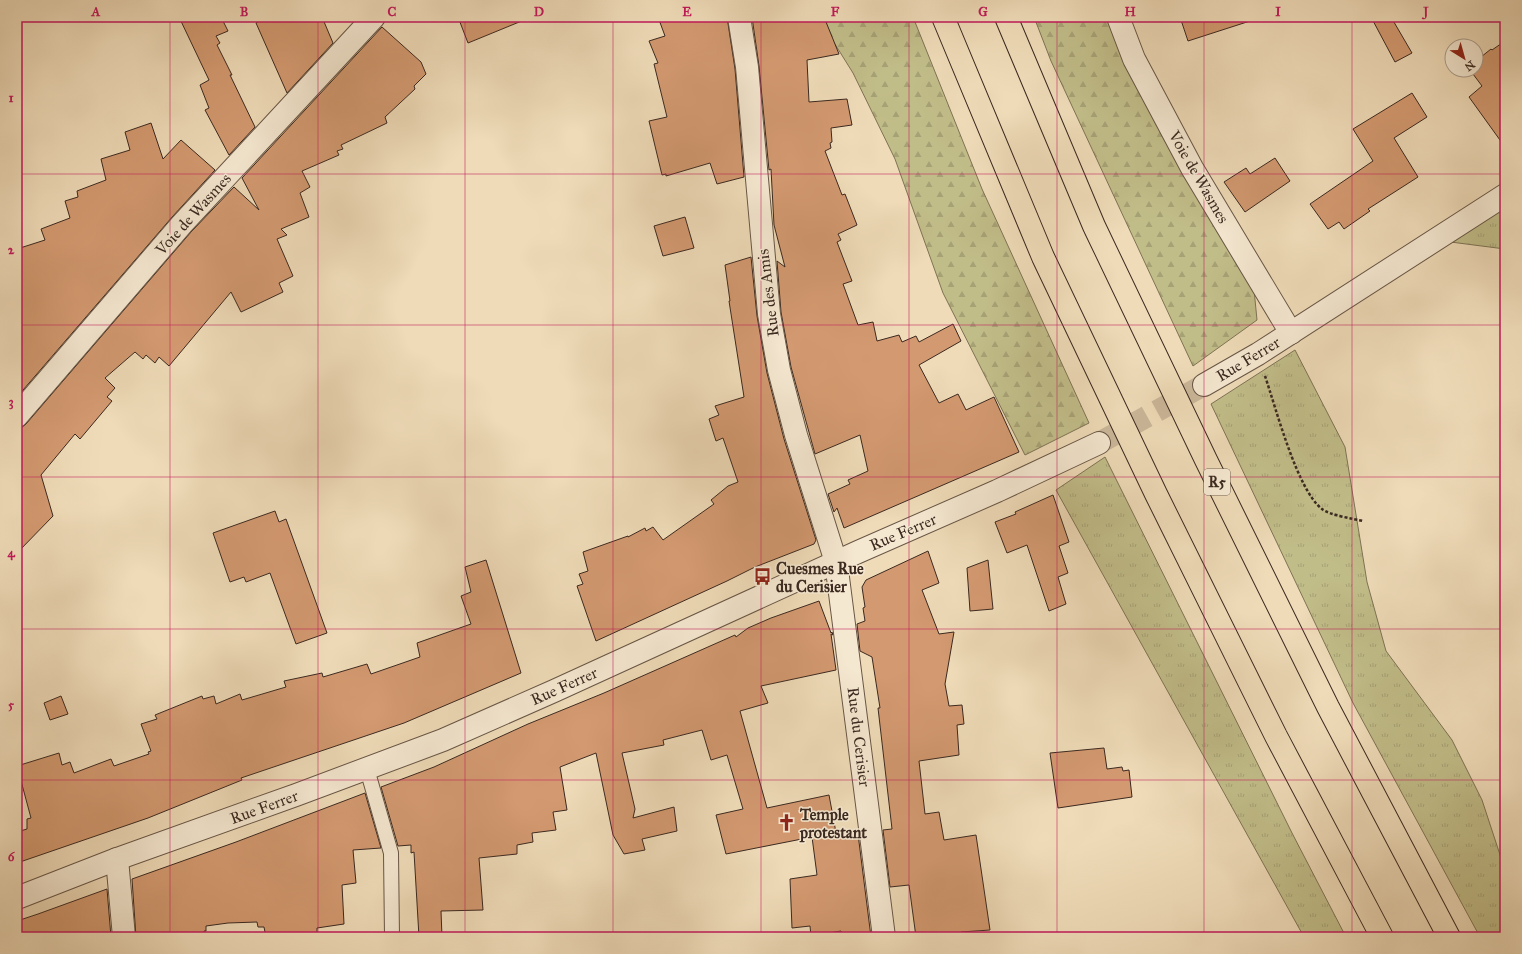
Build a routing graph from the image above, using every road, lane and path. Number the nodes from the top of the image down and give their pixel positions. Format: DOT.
graph roads {
  1 [pos="374,17"];
  2 [pos="739,17"];
  3 [pos="943,17"];
  4 [pos="1006,17"];
  5 [pos="1118,17"];
  6 [pos="1505,195"];
  7 [pos="1291,333"];
  8 [pos="1258,354"];
  9 [pos="1204,385"];
  10 [pos="17,416"];
  11 [pos="1099,443"];
  12 [pos="1363,521"];
  13 [pos="836,562"];
  14 [pos="367,769"];
  15 [pos="117,859"];
  16 [pos="17,898"];
  17 [pos="124,937"];
  18 [pos="392,937"];
  19 [pos="884,937"];
  20 [pos="1382,937"];
  21 [pos="1449,937"];
  1 -- 10 [label="street, Voie de Wasmes"];
  2 -- 13 [label="street, Rue des Amis"];
  3 -- 20 [label="highway"];
  4 -- 21 [label="highway, R5"];
  5 -- 7 [label="street, Voie de Wasmes"];
  6 -- 7 [label="street, Rue Ferrer"];
  7 -- 8 [label="street, Rue Ferrer"];
  8 -- 9 [label="street, Rue Ferrer"];
  8 -- 12 [label="path"];
  11 -- 13 [label="street, Rue Ferrer"];
  13 -- 14 [label="street, Rue Ferrer"];
  13 -- 19 [label="street, Rue du Cerisier"];
  14 -- 15 [label="street, Rue Ferrer"];
  14 -- 18 [label="lane"];
  15 -- 16 [label="street, Rue Ferrer"];
  15 -- 17 [label="street"];
}
